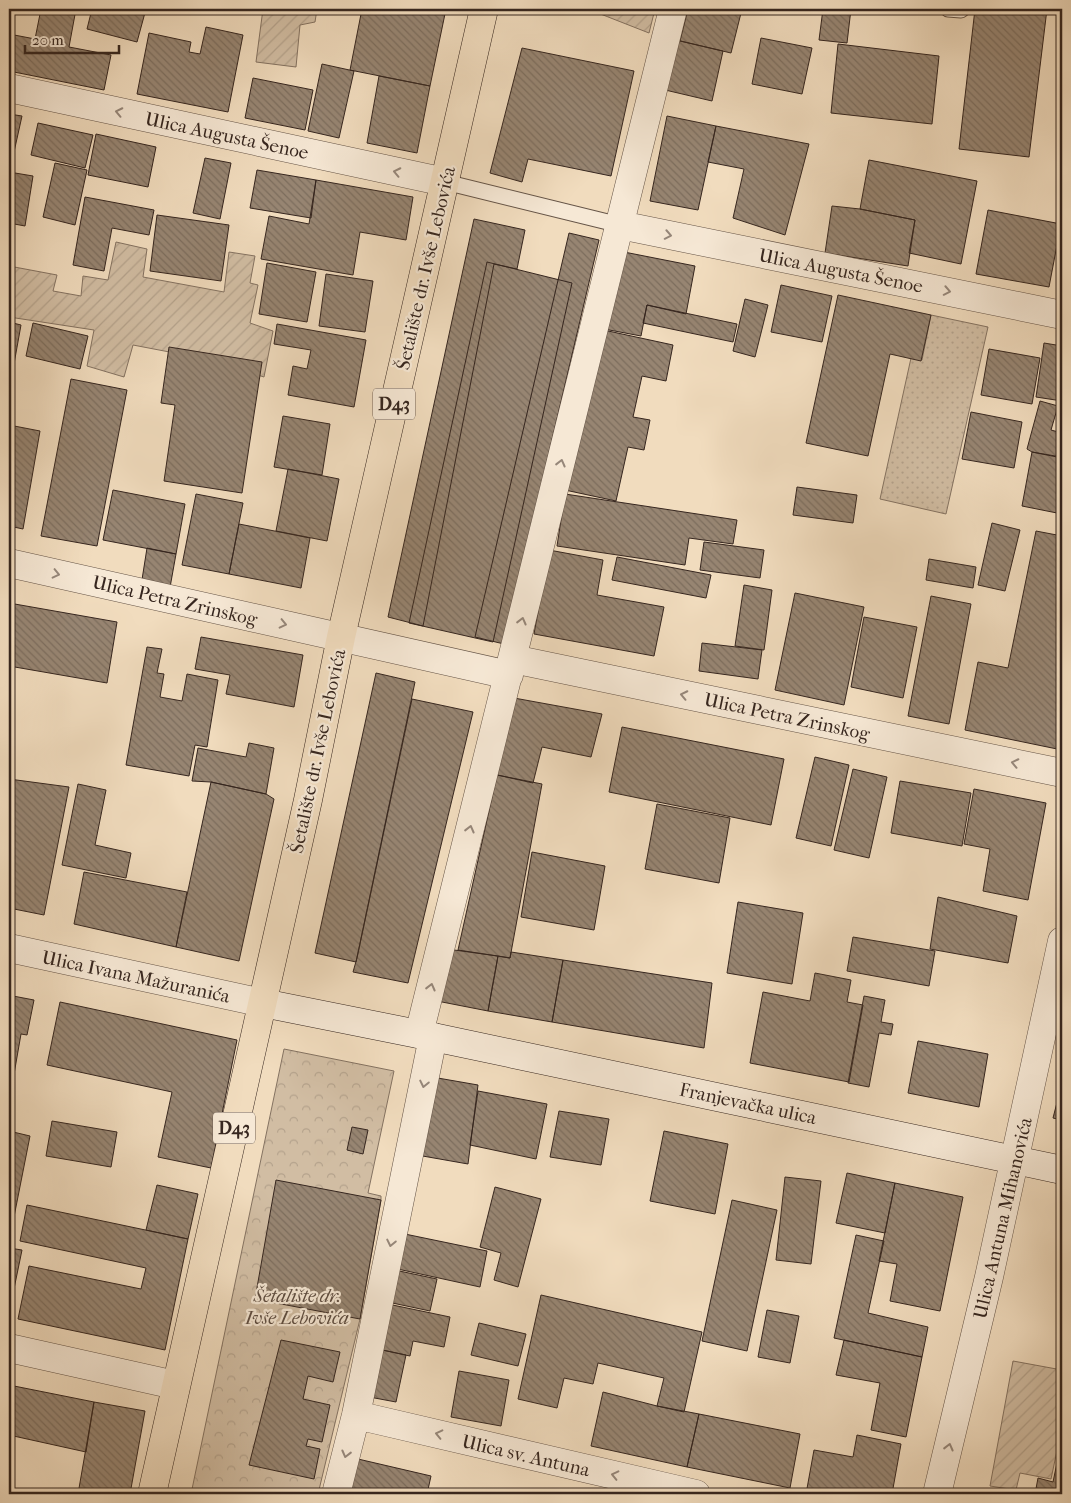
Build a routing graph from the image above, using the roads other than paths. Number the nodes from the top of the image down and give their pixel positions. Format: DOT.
graph roads {
  1 [pos="484,9"];
  2 [pos="673,9"];
  3 [pos="948,9"];
  4 [pos="962,9"];
  5 [pos="9,88"];
  6 [pos="445,182"];
  7 [pos="620,225"];
  8 [pos="1062,315"];
  9 [pos="9,563"];
  10 [pos="341,637"];
  11 [pos="511,667"];
  12 [pos="1062,773"];
  13 [pos="1062,941"];
  14 [pos="9,948"];
  15 [pos="1059,968"];
  16 [pos="263,1003"];
  17 [pos="426,1035"];
  18 [pos="1015,1160"];
  19 [pos="1062,1170"];
  20 [pos="9,1348"];
  21 [pos="175,1385"];
  22 [pos="356,1415"];
  23 [pos="152,1494"];
  24 [pos="336,1494"];
  25 [pos="696,1494"];
  26 [pos="937,1494"];
  1 -- 6 [label="main road, Šetalište dr. Ivše Lebovića / D43"];
  2 -- 7 [label="street"];
  3 -- 4 [label="lane"];
  6 -- 5 [label="street, Ulica Augusta Šenoe, one-way"];
  6 -- 7 [label="lane"];
  6 -- 10 [label="main road, Šetalište dr. Ivše Lebovića / D43"];
  7 -- 8 [label="street, Ulica Augusta Šenoe, one-way"];
  11 -- 7 [label="street, one-way"];
  9 -- 10 [label="street, Ulica Petra Zrinskog, one-way"];
  10 -- 11 [label="street, Ulica Petra Zrinskog"];
  10 -- 16 [label="main road, Šetalište dr. Ivše Lebovića / D43"];
  12 -- 11 [label="street, Ulica Petra Zrinskog, one-way"];
  17 -- 11 [label="street, one-way"];
  13 -- 15 [label="street, Ulica Antuna Mihanovića"];
  14 -- 16 [label="street, Ulica Ivana Mažuranića"];
  15 -- 18 [label="street, Ulica Antuna Mihanovića"];
  16 -- 17 [label="street, Ulica Ivana Mažuranića"];
  16 -- 21 [label="main road, Šetalište dr. Ivše Lebovića / D43"];
  17 -- 18 [label="street, Franjevačka ulica"];
  17 -- 22 [label="street, one-way"];
  18 -- 19 [label="street, Franjevačka ulica"];
  26 -- 18 [label="street, Ulica Antuna Mihanovića, one-way"];
  20 -- 21 [label="street"];
  21 -- 23 [label="main road, Šetalište dr. Ivše Lebovića / D43"];
  22 -- 24 [label="street, one-way"];
  25 -- 22 [label="street, Ulica sv. Antuna, one-way"];
}
